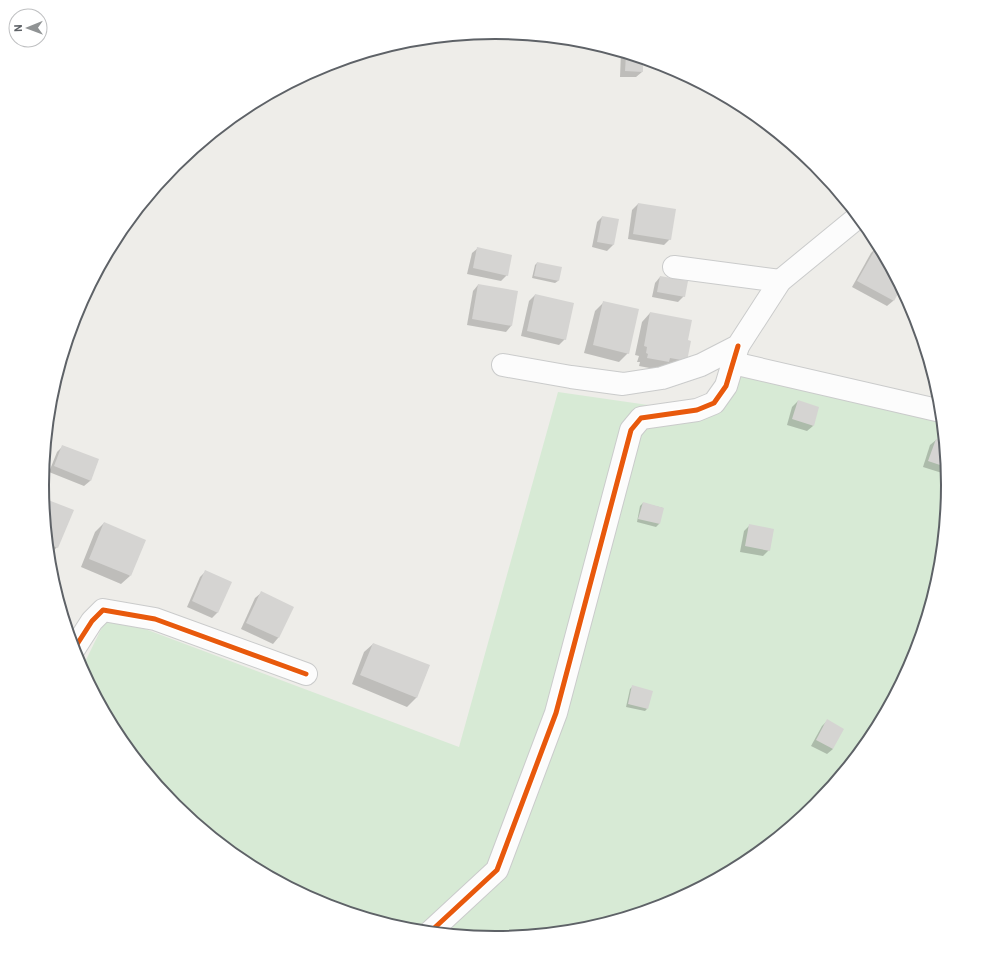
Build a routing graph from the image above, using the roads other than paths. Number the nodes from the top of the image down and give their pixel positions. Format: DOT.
graph roads {
  1 [pos="854,220"];
  2 [pos="674,267"];
  3 [pos="780,281"];
  4 [pos="735,355"];
  5 [pos="503,365"];
  6 [pos="934,409"];
  7 [pos="78,642"];
  8 [pos="306,674"];
  9 [pos="436,927"];
  1 -- 3 [label="street"];
  2 -- 3 [label="street"];
  3 -- 4 [label="street"];
  4 -- 5 [label="street"];
  4 -- 6 [label="street"];
  4 -- 9 [label="street"];
  7 -- 8 [label="street"];
}
